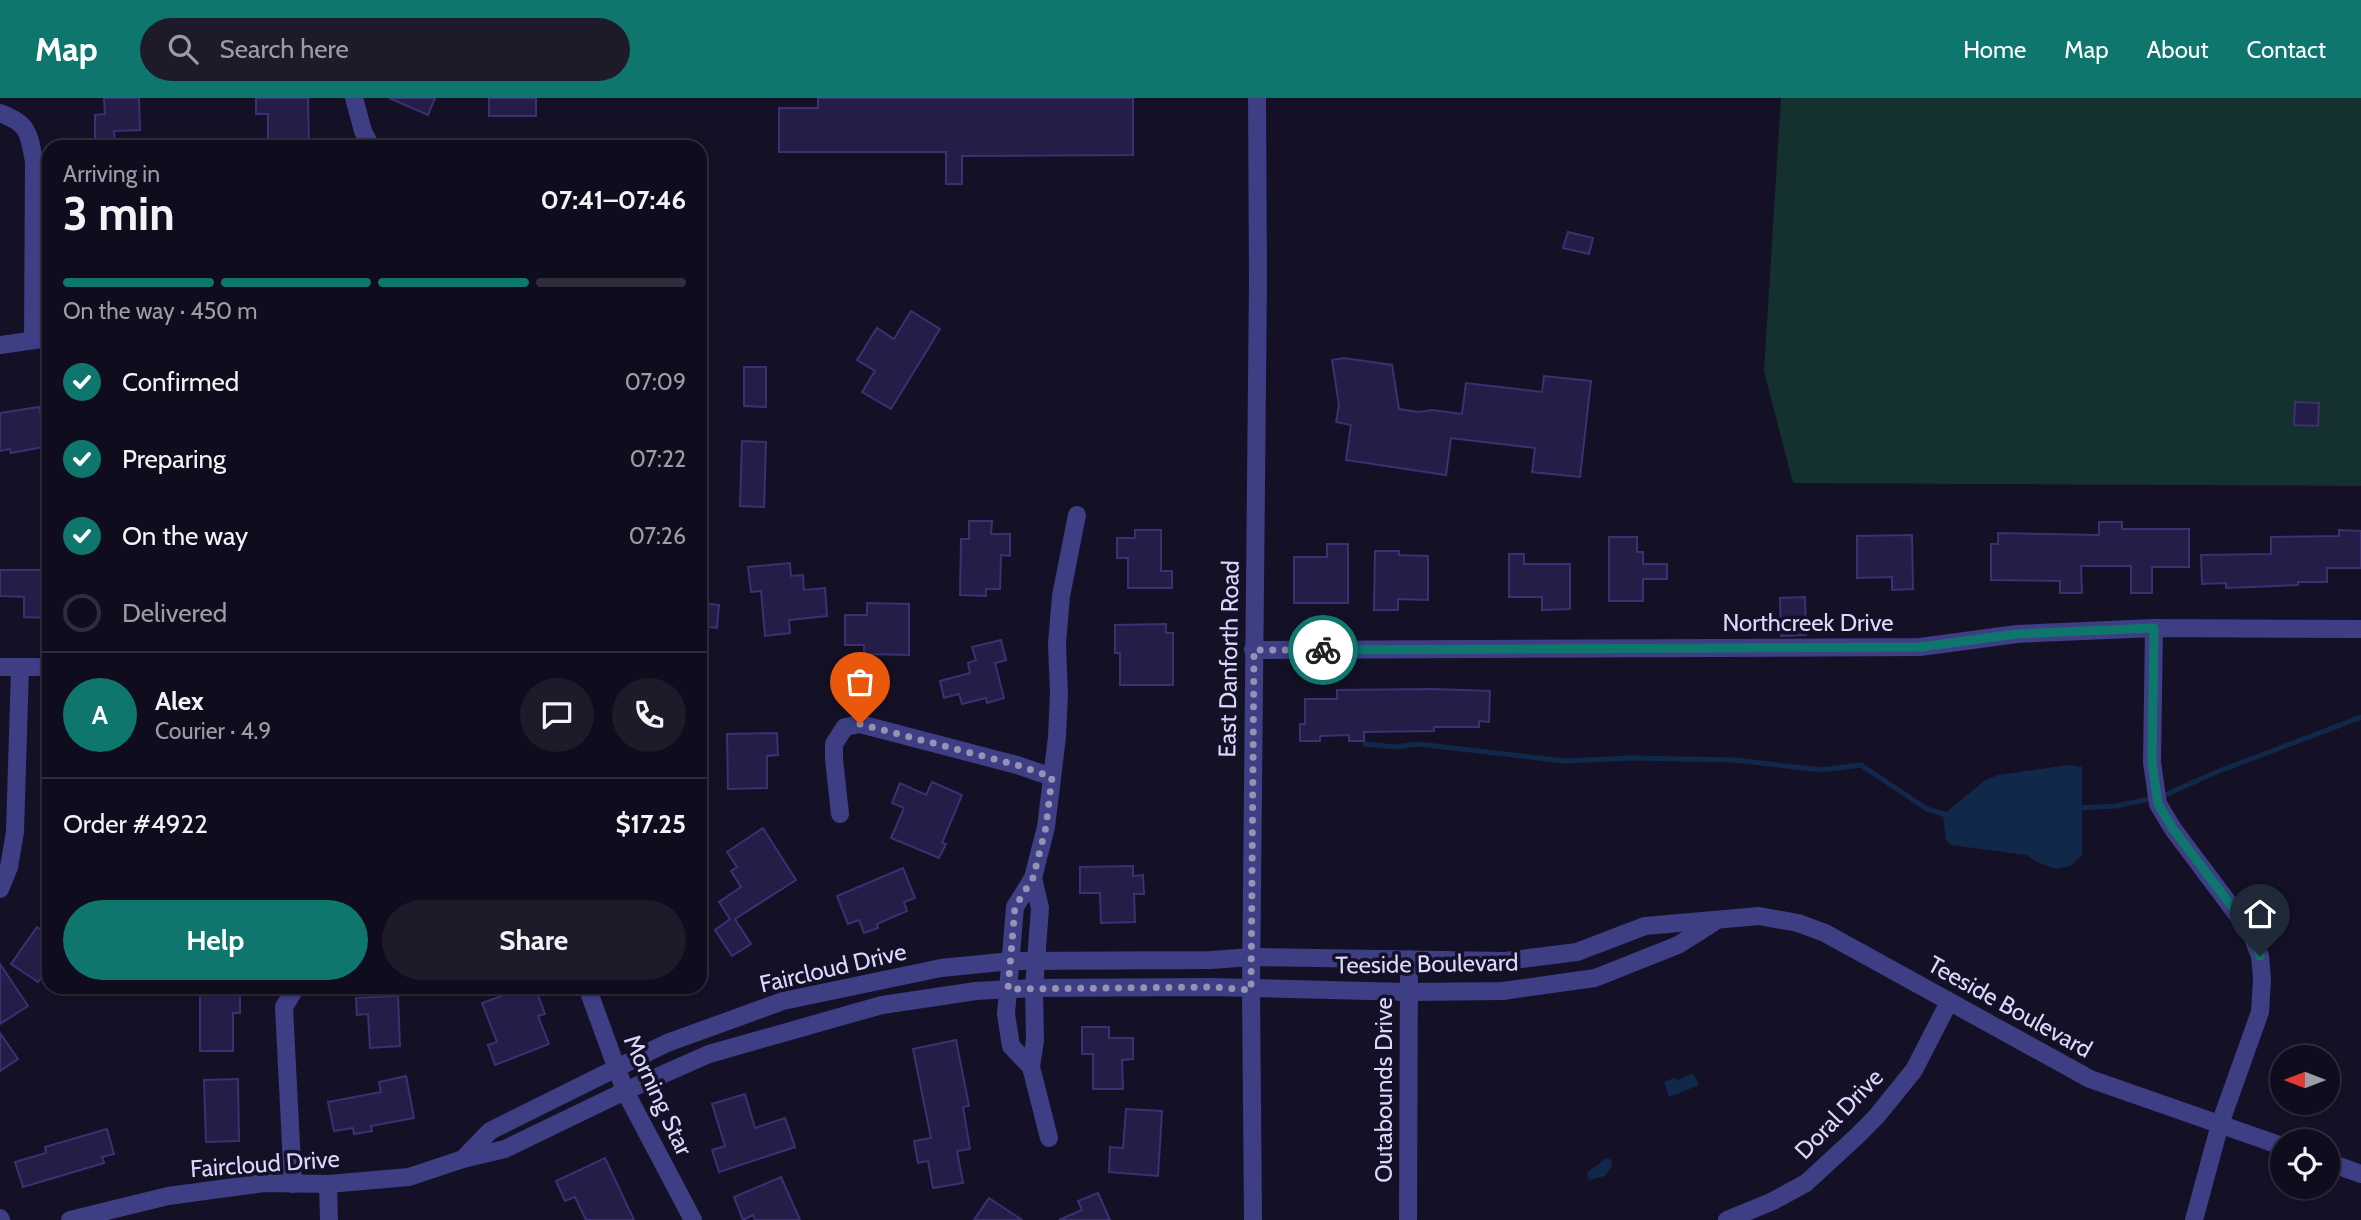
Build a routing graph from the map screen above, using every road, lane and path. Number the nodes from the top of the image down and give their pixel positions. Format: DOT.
graph roads {
  1 [pos="354,98"];
  2 [pos="1257,98"];
  3 [pos="0,113"];
  4 [pos="368,140"];
  5 [pos="41,338"];
  6 [pos="0,345"];
  7 [pos="1077,515"];
  8 [pos="2154,628"];
  9 [pos="2361,629"];
  10 [pos="1254,650"];
  11 [pos="0,667"];
  12 [pos="42,667"];
  13 [pos="20,668"];
  14 [pos="1052,777"];
  15 [pos="839,814"];
  16 [pos="1033,878"];
  17 [pos="0,889"];
  18 [pos="1717,921"];
  19 [pos="1251,957"];
  20 [pos="1037,959"];
  21 [pos="1409,959"];
  22 [pos="1011,961"];
  23 [pos="1034,988"];
  24 [pos="1008,989"];
  25 [pos="1251,990"];
  26 [pos="1409,992"];
  27 [pos="292,994"];
  28 [pos="590,994"];
  29 [pos="1949,1002"];
  30 [pos="1031,1068"];
  31 [pos="617,1069"];
  32 [pos="625,1091"];
  33 [pos="2220,1124"];
  34 [pos="1049,1138"];
  35 [pos="2270,1142"];
  36 [pos="463,1159"];
  37 [pos="2340,1166"];
  38 [pos="2361,1174"];
  39 [pos="293,1184"];
  40 [pos="328,1184"];
  41 [pos="70,1220"];
  42 [pos="329,1220"];
  43 [pos="693,1220"];
  44 [pos="1253,1220"];
  45 [pos="1408,1220"];
  46 [pos="1727,1220"];
  47 [pos="2194,1220"];
  1 -- 4 [label="street"];
  2 -- 10 [label="street, East Danforth Road"];
  3 -- 5 [label="street"];
  5 -- 6 [label="street"];
  7 -- 14 [label="street"];
  8 -- 9 [label="street, Northcreek Drive"];
  8 -- 10 [label="street, Northcreek Drive"];
  8 -- 33 [label="street"];
  10 -- 19 [label="street, East Danforth Road"];
  11 -- 13 [label="street"];
  12 -- 13 [label="street"];
  13 -- 17 [label="street"];
  14 -- 15 [label="street"];
  14 -- 16 [label="street"];
  16 -- 20 [label="street"];
  16 -- 22 [label="street"];
  18 -- 21 [label="street, Teeside Boulevard"];
  18 -- 26 [label="street, Teeside Boulevard"];
  18 -- 29 [label="street, Teeside Boulevard"];
  19 -- 20 [label="street, Faircloud Drive"];
  19 -- 21 [label="street, Teeside Boulevard"];
  19 -- 25 [label="street, East Danforth Road"];
  20 -- 22 [label="street, Faircloud Drive"];
  20 -- 23 [label="street"];
  21 -- 26 [label="street, Outabounds Drive"];
  22 -- 24 [label="street"];
  22 -- 31 [label="street, Faircloud Drive"];
  23 -- 24 [label="street, Faircloud Drive"];
  23 -- 25 [label="street, Faircloud Drive"];
  23 -- 30 [label="street"];
  24 -- 30 [label="street"];
  24 -- 32 [label="street, Faircloud Drive"];
  25 -- 26 [label="street, Teeside Boulevard"];
  25 -- 44 [label="street, East Danforth Road"];
  26 -- 45 [label="street, Outabounds Drive"];
  27 -- 39 [label="street"];
  28 -- 31 [label="street, Morning Star"];
  29 -- 33 [label="street, Teeside Boulevard"];
  29 -- 46 [label="street, Doral Drive"];
  30 -- 34 [label="street"];
  31 -- 32 [label="street, Morning Star"];
  31 -- 36 [label="street, Faircloud Drive"];
  32 -- 36 [label="street, Faircloud Drive"];
  32 -- 43 [label="street, Morning Star"];
  33 -- 35 [label="street, Teeside Boulevard"];
  33 -- 47 [label="street"];
  36 -- 40 [label="street, Faircloud Drive"];
  37 -- 38 [label="street"];
  39 -- 40 [label="street, Faircloud Drive"];
  39 -- 41 [label="street, Faircloud Drive"];
  40 -- 42 [label="street"];
}
